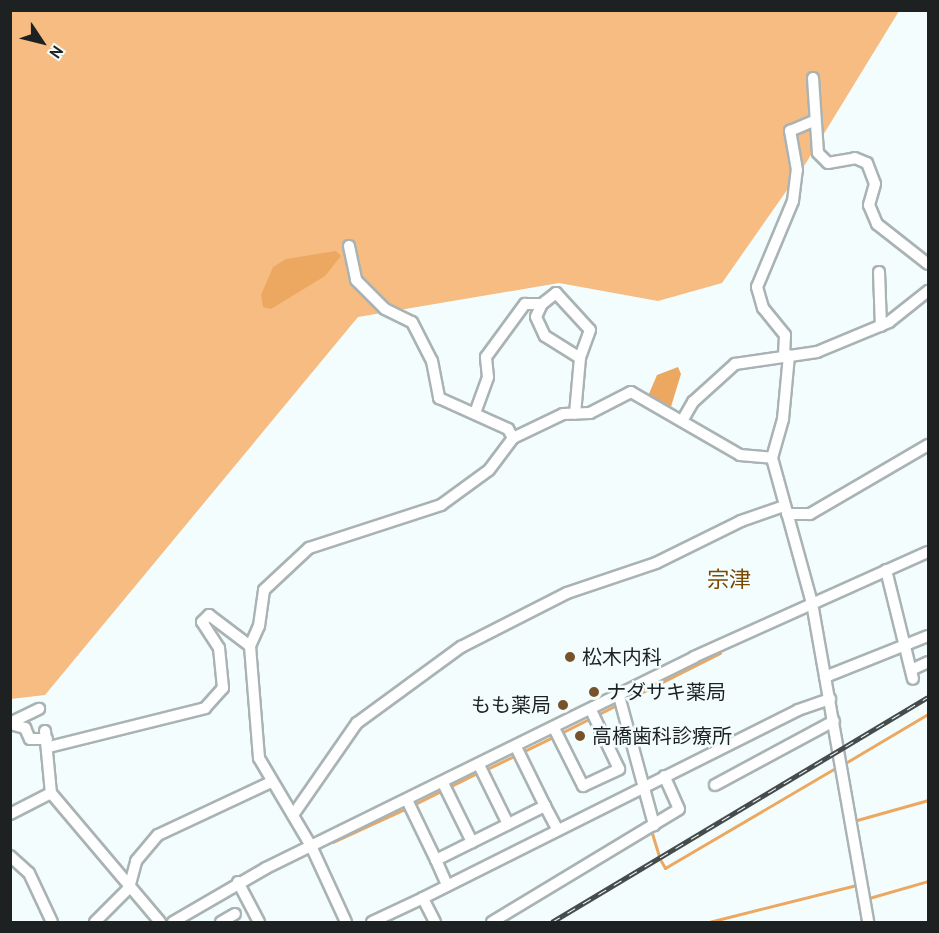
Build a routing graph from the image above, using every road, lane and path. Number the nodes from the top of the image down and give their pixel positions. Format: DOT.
graph roads {
  1 [pos="813,78"];
  2 [pos="813,121"];
  3 [pos="349,246"];
  4 [pos="928,264"];
  5 [pos="879,272"];
  6 [pos="928,291"];
  7 [pos="542,304"];
  8 [pos="881,326"];
  9 [pos="787,355"];
  10 [pos="580,358"];
  11 [pos="475,413"];
  12 [pos="575,414"];
  13 [pos="682,421"];
  14 [pos="513,438"];
  15 [pos="928,445"];
  16 [pos="772,458"];
  17 [pos="786,510"];
  18 [pos="928,552"];
  19 [pos="886,570"];
  20 [pos="812,603"];
  21 [pos="928,636"];
  22 [pos="250,646"];
  23 [pos="905,646"];
  24 [pos="928,662"];
  25 [pos="825,677"];
  26 [pos="826,700"];
  27 [pos="620,701"];
  28 [pos="39,709"];
  29 [pos="593,715"];
  30 [pos="12,723"];
  31 [pos="830,723"];
  32 [pos="556,733"];
  33 [pos="47,739"];
  34 [pos="519,751"];
  35 [pos="481,770"];
  36 [pos="664,776"];
  37 [pos="271,782"];
  38 [pos="715,785"];
  39 [pos="445,787"];
  40 [pos="641,789"];
  41 [pos="51,793"];
  42 [pos="409,804"];
  43 [pos="545,806"];
  44 [pos="12,810"];
  45 [pos="293,815"];
  46 [pos="508,824"];
  47 [pos="557,826"];
  48 [pos="653,829"];
  49 [pos="472,842"];
  50 [pos="311,846"];
  51 [pos="10,856"];
  52 [pos="436,860"];
  53 [pos="238,882"];
  54 [pos="446,882"];
  55 [pos="129,888"];
  56 [pos="423,898"];
  57 [pos="235,914"];
  58 [pos="389,919"];
  59 [pos="52,922"];
  60 [pos="95,922"];
  61 [pos="160,922"];
  62 [pos="174,922"];
  63 [pos="221,922"];
  64 [pos="259,922"];
  65 [pos="346,922"];
  66 [pos="372,922"];
  67 [pos="435,922"];
  68 [pos="492,922"];
  69 [pos="868,922"];
  1 -- 2 [label="street"];
  2 -- 4 [label="street"];
  2 -- 9 [label="street"];
  3 -- 11 [label="street"];
  5 -- 8 [label="street"];
  6 -- 8 [label="street"];
  7 -- 10 [label="street"];
  7 -- 10 [label="street"];
  7 -- 11 [label="street"];
  8 -- 9 [label="street"];
  9 -- 13 [label="street"];
  9 -- 16 [label="street"];
  10 -- 12 [label="street"];
  11 -- 14 [label="street"];
  12 -- 13 [label="street"];
  12 -- 14 [label="street"];
  13 -- 16 [label="street"];
  14 -- 22 [label="street"];
  15 -- 17 [label="street"];
  16 -- 17 [label="street"];
  17 -- 20 [label="street"];
  17 -- 45 [label="street"];
  18 -- 19 [label="street"];
  19 -- 20 [label="street"];
  19 -- 23 [label="street"];
  20 -- 25 [label="street"];
  20 -- 27 [label="street"];
  21 -- 23 [label="street"];
  22 -- 33 [label="street"];
  22 -- 37 [label="street"];
  23 -- 24 [label="street"];
  23 -- 25 [label="street"];
  25 -- 26 [label="street"];
  26 -- 31 [label="street"];
  26 -- 36 [label="street"];
  27 -- 29 [label="street"];
  27 -- 40 [label="street"];
  28 -- 30 [label="street"];
  29 -- 32 [label="street"];
  29 -- 32 [label="street"];
  30 -- 33 [label="street"];
  31 -- 38 [label="street"];
  31 -- 69 [label="street"];
  32 -- 34 [label="street"];
  33 -- 41 [label="street"];
  34 -- 35 [label="street"];
  34 -- 43 [label="street"];
  35 -- 39 [label="street"];
  35 -- 46 [label="street"];
  36 -- 40 [label="street"];
  36 -- 48 [label="street"];
  37 -- 45 [label="street"];
  37 -- 55 [label="street"];
  39 -- 42 [label="street"];
  39 -- 49 [label="street"];
  40 -- 47 [label="street"];
  40 -- 48 [label="street"];
  41 -- 44 [label="street"];
  41 -- 55 [label="street"];
  42 -- 50 [label="street"];
  42 -- 52 [label="street"];
  43 -- 46 [label="street"];
  43 -- 47 [label="street"];
  45 -- 50 [label="street"];
  46 -- 49 [label="street"];
  47 -- 54 [label="street"];
  48 -- 68 [label="street"];
  49 -- 52 [label="street"];
  50 -- 53 [label="street"];
  50 -- 65 [label="street"];
  51 -- 59 [label="street"];
  52 -- 54 [label="street"];
  53 -- 62 [label="street"];
  53 -- 64 [label="street"];
  54 -- 56 [label="street"];
  55 -- 60 [label="street"];
  55 -- 61 [label="street"];
  56 -- 58 [label="street"];
  56 -- 67 [label="street"];
  57 -- 63 [label="street"];
  58 -- 66 [label="street"];
}
